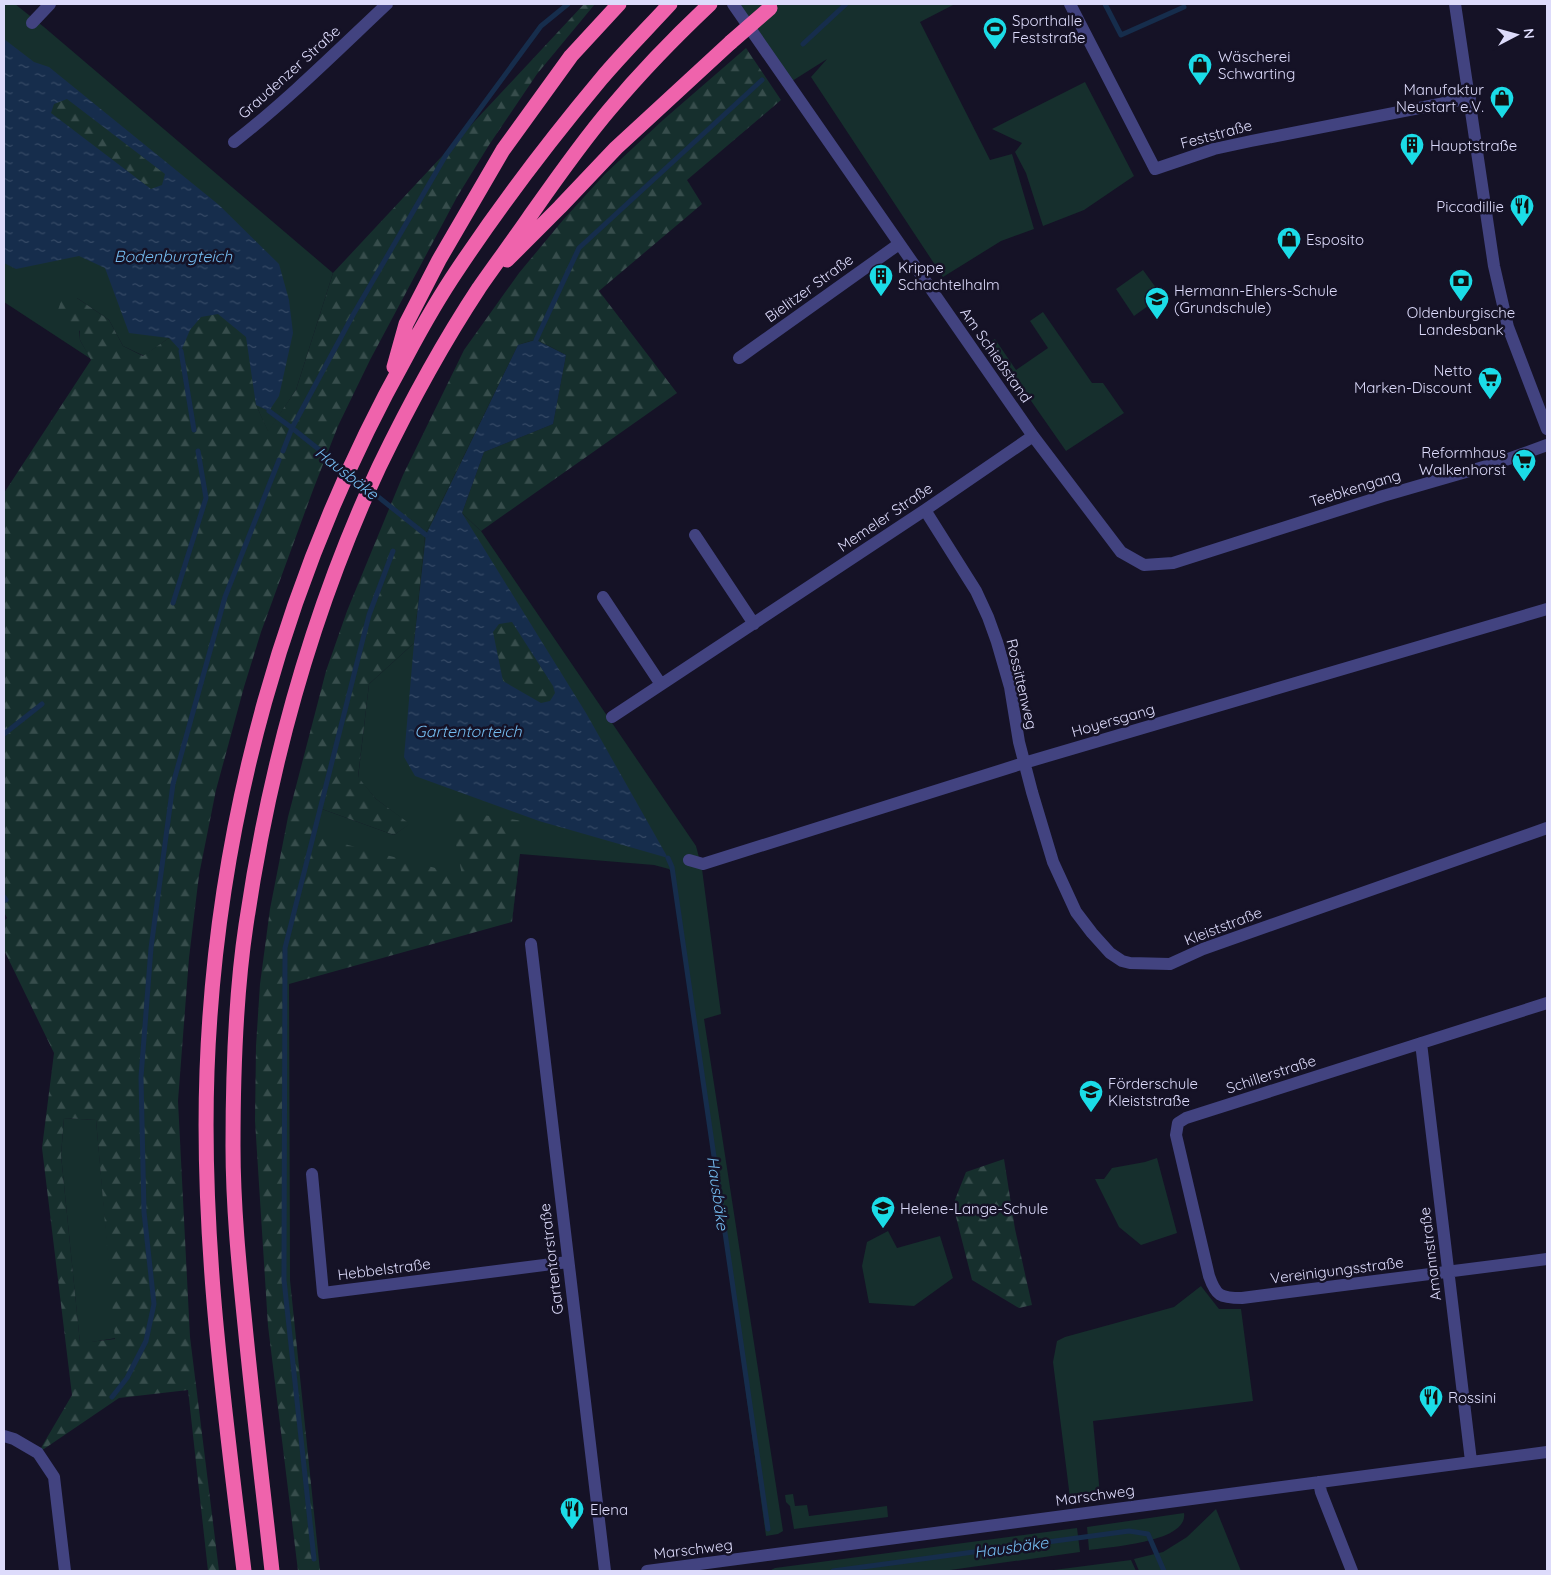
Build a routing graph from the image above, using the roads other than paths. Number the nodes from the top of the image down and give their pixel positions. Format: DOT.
graph roads {
  1 [pos="50,4"];
  2 [pos="387,4"];
  3 [pos="619,4"];
  4 [pos="670,4"];
  5 [pos="733,4"];
  6 [pos="1070,4"];
  7 [pos="1455,4"];
  8 [pos="707,6"];
  9 [pos="772,6"];
  10 [pos="32,23"];
  11 [pos="1470,98"];
  12 [pos="234,142"];
  13 [pos="899,244"];
  14 [pos="478,290"];
  15 [pos="739,358"];
  16 [pos="388,390"];
  17 [pos="1546,423"];
  18 [pos="1033,436"];
  19 [pos="1547,445"];
  20 [pos="925,510"];
  21 [pos="694,536"];
  22 [pos="1173,563"];
  23 [pos="603,597"];
  24 [pos="1547,609"];
  25 [pos="754,624"];
  26 [pos="660,683"];
  27 [pos="612,717"];
  28 [pos="1024,763"];
  29 [pos="1547,828"];
  30 [pos="689,860"];
  31 [pos="531,944"];
  32 [pos="1547,1003"];
  33 [pos="1421,1043"];
  34 [pos="312,1174"];
  35 [pos="1547,1258"];
  36 [pos="568,1262"];
  37 [pos="1448,1272"];
  38 [pos="1220,1296"];
  39 [pos="4,1436"];
  40 [pos="1547,1452"];
  41 [pos="1472,1461"];
  42 [pos="1319,1482"];
  43 [pos="65,1571"];
  44 [pos="244,1571"];
  45 [pos="272,1571"];
  46 [pos="605,1571"];
  47 [pos="647,1571"];
  48 [pos="1352,1571"];
  1 -- 10 [label="street"];
  2 -- 12 [label="street, Graudenzer Straße"];
  3 -- 16 [label="highway"];
  4 -- 16 [label="highway"];
  5 -- 13 [label="street, Am Schießstand"];
  6 -- 11 [label="street, Feststraße"];
  7 -- 11 [label="street"];
  8 -- 14 [label="highway"];
  9 -- 14 [label="highway, bridge"];
  11 -- 17 [label="street"];
  13 -- 15 [label="street, Bielitzer Straße"];
  13 -- 18 [label="street, Am Schießstand"];
  14 -- 45 [label="highway"];
  16 -- 44 [label="highway"];
  18 -- 20 [label="street, Memeler Straße"];
  18 -- 22 [label="street, Am Schießstand"];
  19 -- 22 [label="street, Teebkengang"];
  20 -- 25 [label="street, Memeler Straße"];
  20 -- 28 [label="street, Rossittenweg"];
  21 -- 25 [label="street"];
  23 -- 26 [label="street"];
  24 -- 28 [label="street, Hoyersgang"];
  25 -- 26 [label="street, Memeler Straße"];
  26 -- 27 [label="street, Memeler Straße"];
  28 -- 29 [label="street, Kleiststraße"];
  28 -- 30 [label="street, Hoyersgang"];
  31 -- 36 [label="street, Gartentorstraße"];
  32 -- 33 [label="street, Schillerstraße"];
  33 -- 37 [label="street, Amannstraße"];
  33 -- 38 [label="street, Schillerstraße"];
  34 -- 36 [label="street, Hebbelstraße"];
  35 -- 37 [label="street, Vereinigungsstraße"];
  36 -- 46 [label="street, Gartentorstraße"];
  37 -- 38 [label="street, Vereinigungsstraße"];
  37 -- 41 [label="street, Amannstraße"];
  39 -- 43 [label="street"];
  40 -- 41 [label="street, Marschweg"];
  41 -- 42 [label="street, Marschweg"];
  42 -- 47 [label="street, Marschweg"];
  42 -- 48 [label="street"];
}
